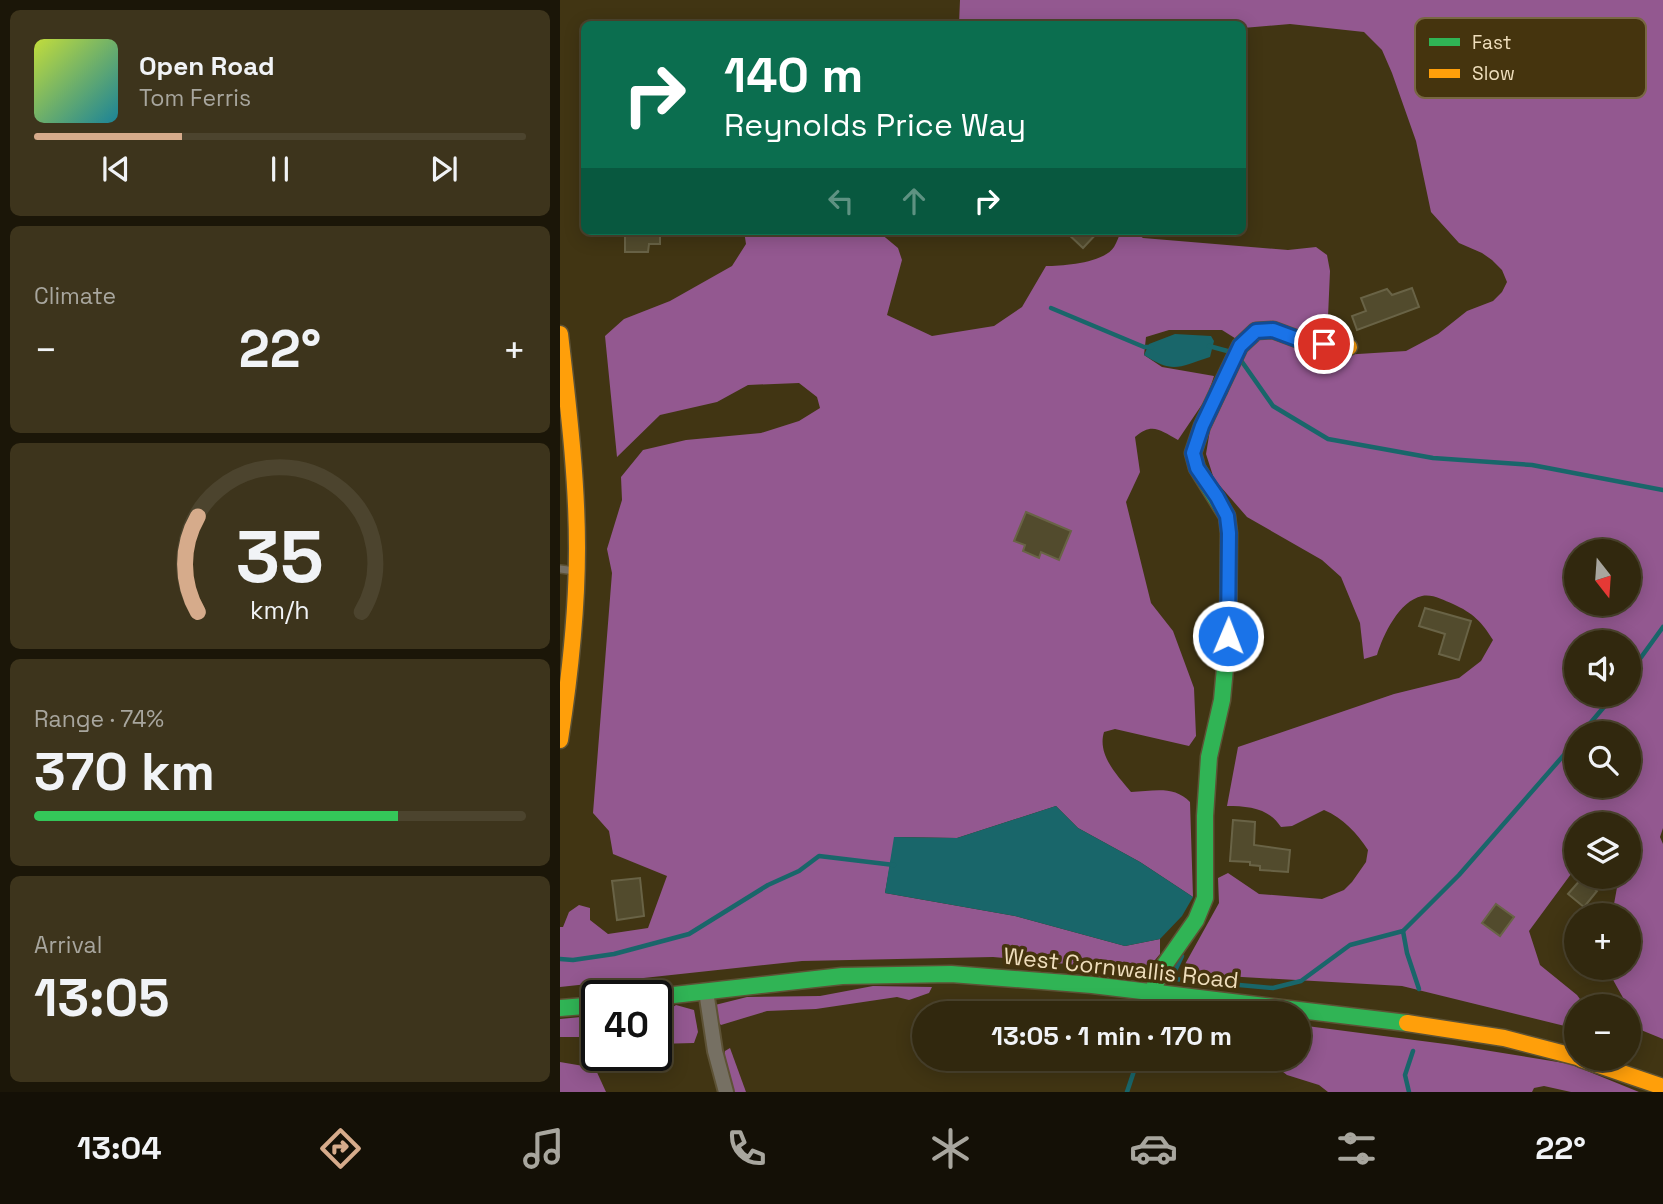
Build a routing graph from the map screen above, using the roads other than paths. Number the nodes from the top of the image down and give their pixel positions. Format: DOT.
graph roads {
  1 [pos="560,334"];
  2 [pos="1349,347"];
  3 [pos="568,570"];
  4 [pos="560,740"];
  5 [pos="706,991"];
  6 [pos="1152,993"];
  7 [pos="672,995"];
  8 [pos="581,1006"];
  9 [pos="560,1008"];
  10 [pos="1564,1053"];
  11 [pos="1617,1071"];
  12 [pos="1663,1087"];
  13 [pos="726,1092"];
  1 -- 3 [label="street"];
  2 -- 6 [label="street"];
  3 -- 4 [label="street"];
  5 -- 6 [label="street, West Cornwallis Road"];
  5 -- 7 [label="street, West Cornwallis Road"];
  5 -- 13 [label="street"];
  6 -- 10 [label="street, West Cornwallis Road"];
  8 -- 9 [label="street"];
  11 -- 12 [label="street, West Cornwallis Road"];
}
